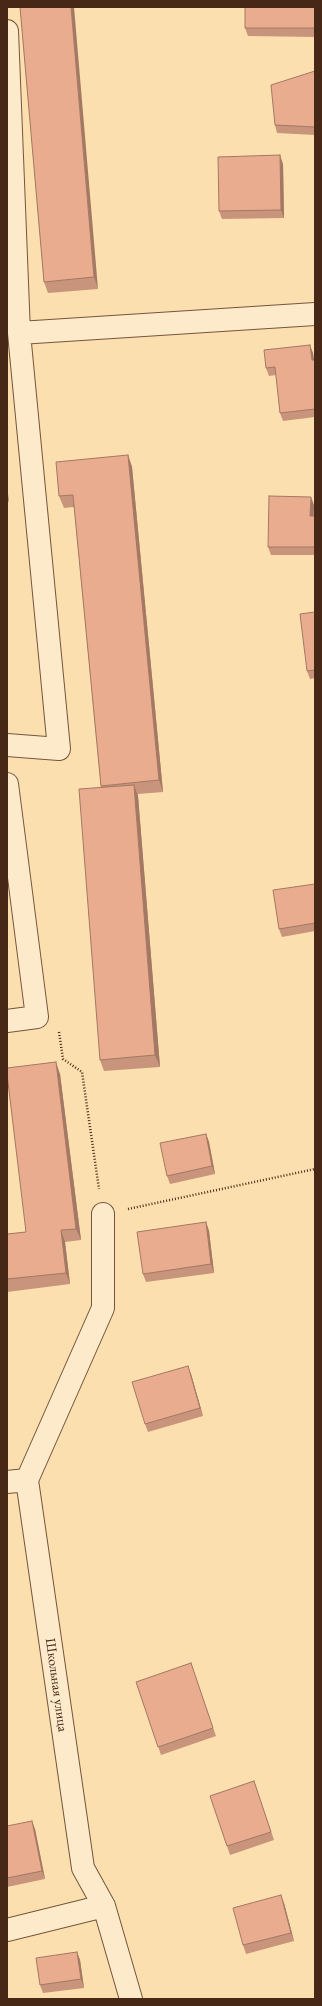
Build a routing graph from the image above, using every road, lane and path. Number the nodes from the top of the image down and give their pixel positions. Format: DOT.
graph roads {
  1 [pos="7,31"];
  2 [pos="11,207"];
  3 [pos="315,314"];
  4 [pos="19,333"];
  5 [pos="7,745"];
  6 [pos="7,784"];
  7 [pos="37,1017"];
  8 [pos="7,1021"];
  9 [pos="315,1169"];
  10 [pos="103,1214"];
  11 [pos="17,1481"];
  12 [pos="104,1906"];
  13 [pos="7,1930"];
  14 [pos="131,1999"];
  1 -- 2 [label="street"];
  2 -- 4 [label="street"];
  3 -- 4 [label="street"];
  4 -- 5 [label="street"];
  6 -- 7 [label="street"];
  7 -- 8 [label="street"];
  7 -- 10 [label="path"];
  9 -- 10 [label="path"];
  10 -- 11 [label="street"];
  11 -- 12 [label="street, Школьная улица"];
  12 -- 13 [label="street"];
  12 -- 14 [label="street, Школьная улица"];
}
